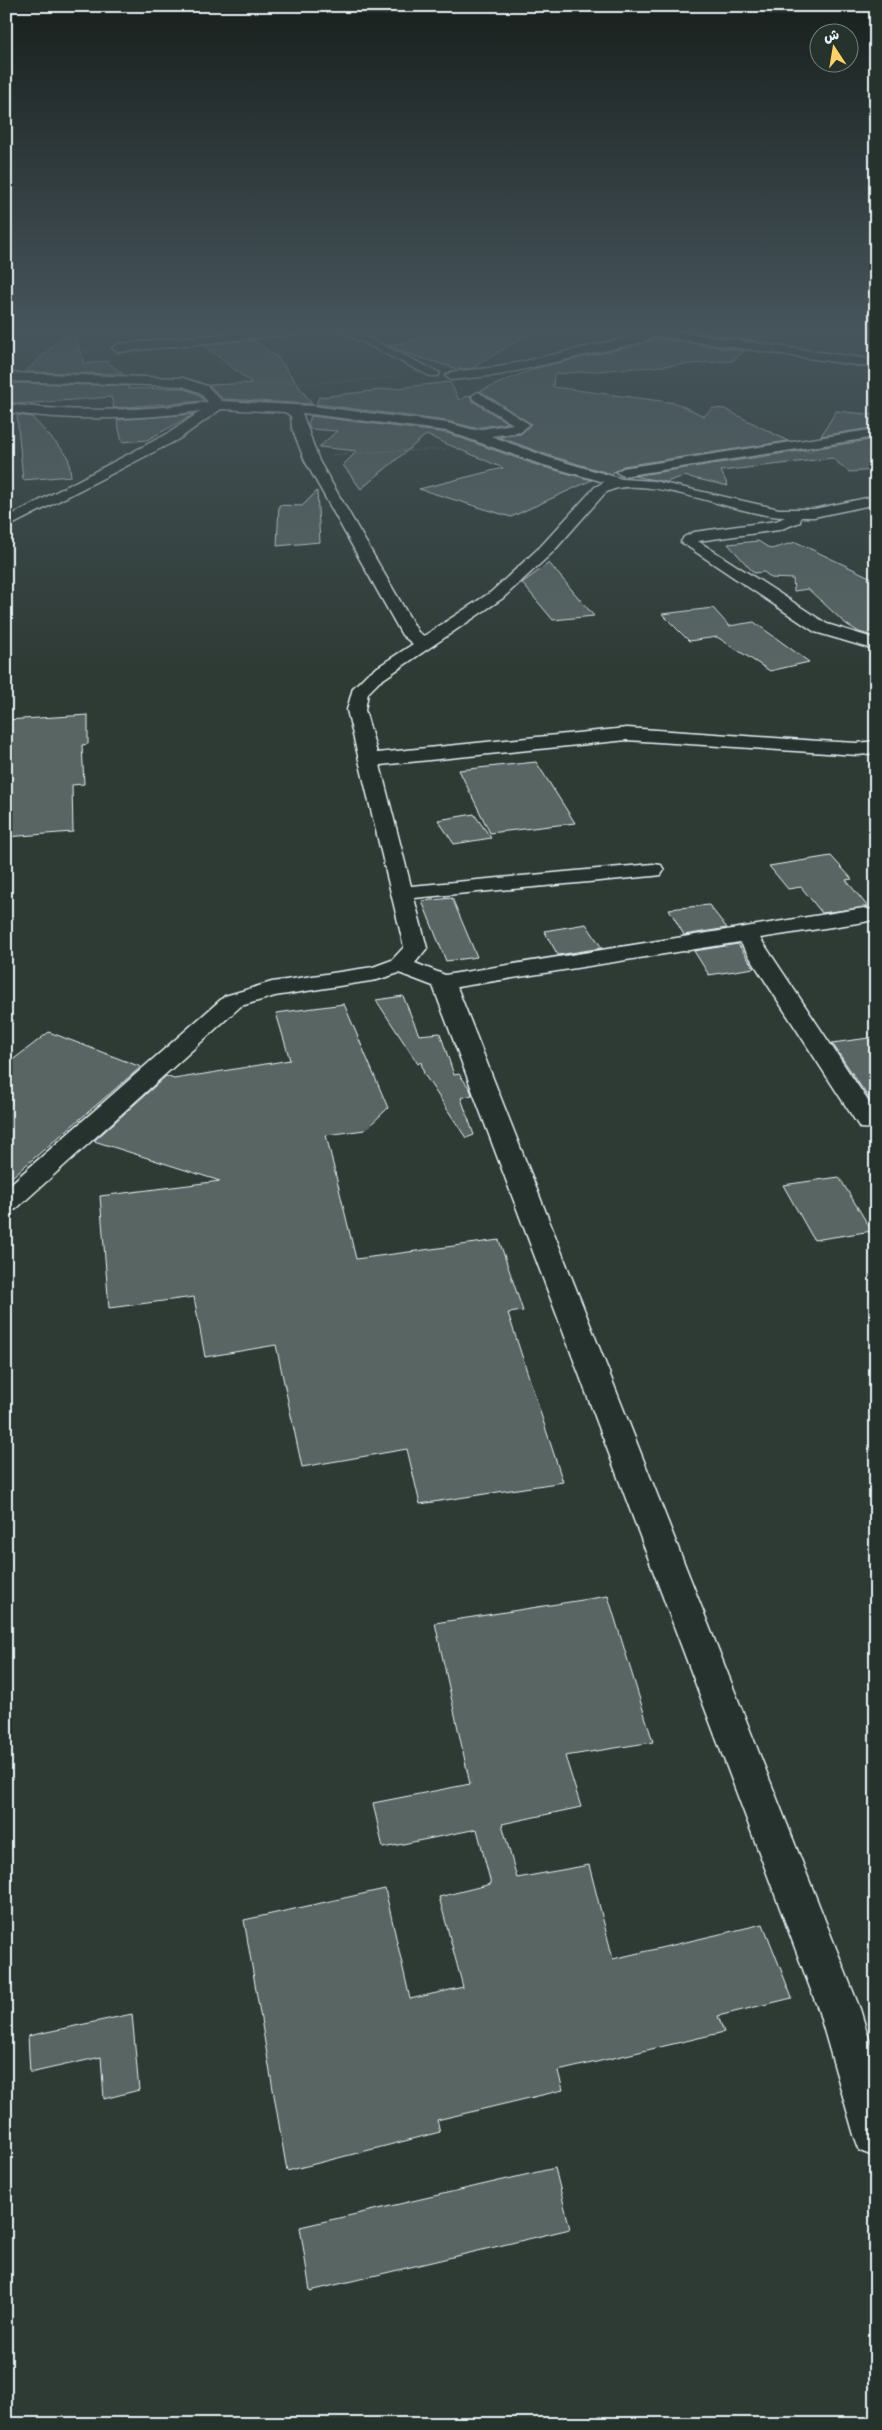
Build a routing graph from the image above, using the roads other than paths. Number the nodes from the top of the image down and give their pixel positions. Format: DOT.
graph roads {
  1 [pos="160,443"];
  2 [pos="305,443"];
  3 [pos="498,443"];
  4 [pos="807,443"];
  5 [pos="612,480"];
  6 [pos="876,500"];
  7 [pos="796,514"];
  8 [pos="6,524"];
  9 [pos="424,643"];
  10 [pos="876,645"];
  11 [pos="876,748"];
  12 [pos="369,760"];
  13 [pos="653,870"];
  14 [pos="402,893"];
  15 [pos="864,915"];
  16 [pos="746,934"];
  17 [pos="400,965"];
  18 [pos="444,982"];
  19 [pos="873,1126"];
  20 [pos="6,1203"];
  21 [pos="876,2135"];
  1 -- 8 [label="street"];
  2 -- 9 [label="street"];
  3 -- 5 [label="street"];
  4 -- 5 [label="street"];
  5 -- 7 [label="street"];
  5 -- 9 [label="street"];
  6 -- 7 [label="street"];
  7 -- 10 [label="street"];
  9 -- 12 [label="street"];
  11 -- 12 [label="street"];
  12 -- 14 [label="street"];
  13 -- 14 [label="street"];
  14 -- 17 [label="street"];
  15 -- 16 [label="street"];
  16 -- 18 [label="street"];
  16 -- 19 [label="street"];
  17 -- 18 [label="street"];
  17 -- 20 [label="street"];
  18 -- 21 [label="street"];
}
